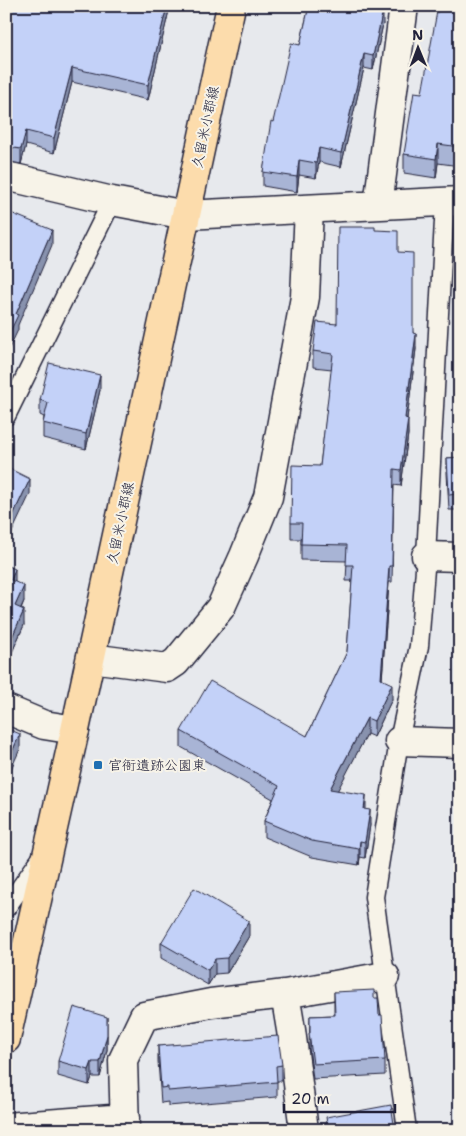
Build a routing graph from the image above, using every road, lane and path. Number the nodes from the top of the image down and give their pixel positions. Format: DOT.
graph roads {
  1 [pos="231,6"];
  2 [pos="404,6"];
  3 [pos="6,176"];
  4 [pos="112,201"];
  5 [pos="452,201"];
  6 [pos="378,205"];
  7 [pos="309,209"];
  8 [pos="186,215"];
  9 [pos="6,416"];
  10 [pos="426,556"];
  11 [pos="460,557"];
  12 [pos="91,658"];
  13 [pos="6,709"];
  14 [pos="76,730"];
  15 [pos="399,741"];
  16 [pos="460,743"];
  17 [pos="48,848"];
  18 [pos="6,908"];
  19 [pos="386,976"];
  20 [pos="285,994"];
  21 [pos="6,1039"];
  22 [pos="125,1124"];
  23 [pos="6,1126"];
  24 [pos="304,1130"];
  25 [pos="407,1130"];
  1 -- 8 [label="main road, 久留米小郡線"];
  2 -- 6 [label="street"];
  3 -- 4 [label="street"];
  4 -- 8 [label="street"];
  4 -- 9 [label="lane"];
  5 -- 6 [label="street"];
  5 -- 10 [label="lane"];
  6 -- 7 [label="street"];
  7 -- 8 [label="street"];
  7 -- 12 [label="street"];
  8 -- 12 [label="main road, 久留米小郡線"];
  10 -- 11 [label="street"];
  10 -- 15 [label="lane"];
  12 -- 14 [label="main road, 久留米小郡線"];
  13 -- 14 [label="street"];
  14 -- 17 [label="main road, 久留米小郡線"];
  15 -- 16 [label="street"];
  15 -- 19 [label="lane"];
  17 -- 18 [label="lane"];
  17 -- 21 [label="main road, 久留米小郡線"];
  19 -- 20 [label="street"];
  19 -- 25 [label="lane"];
  20 -- 22 [label="street"];
  20 -- 24 [label="street"];
  22 -- 23 [label="street"];
}
